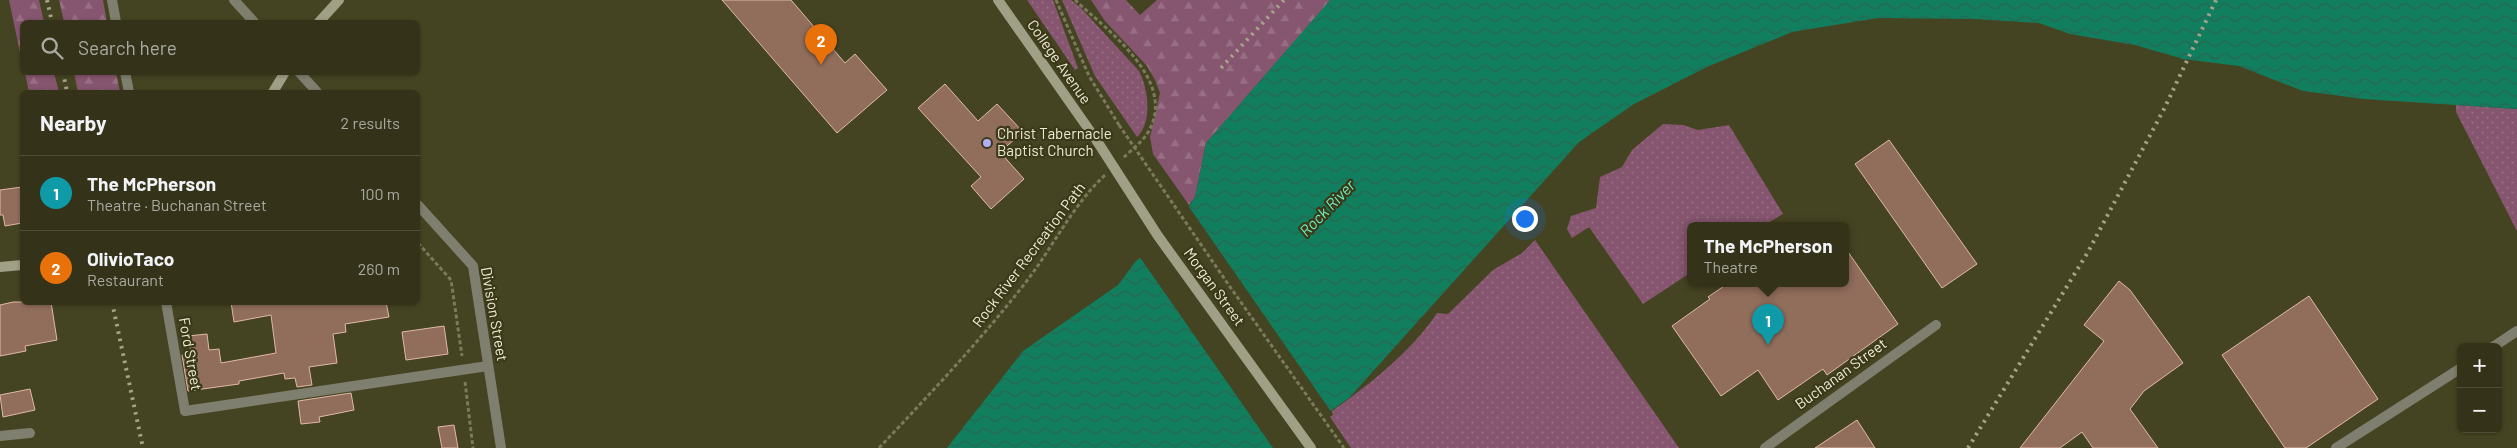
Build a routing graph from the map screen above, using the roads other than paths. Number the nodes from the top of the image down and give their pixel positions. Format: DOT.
graph roads {
  1 [pos="112,0"];
  2 [pos="234,0"];
  3 [pos="339,0"];
  4 [pos="998,0"];
  5 [pos="116,20"];
  6 [pos="252,20"];
  7 [pos="321,20"];
  8 [pos="126,75"];
  9 [pos="283,75"];
  10 [pos="302,75"];
  11 [pos="129,90"];
  12 [pos="274,90"];
  13 [pos="315,90"];
  14 [pos="1096,141"];
  15 [pos="420,206"];
  16 [pos="20,265"];
  17 [pos="0,268"];
  18 [pos="167,305"];
  19 [pos="1936,325"];
  20 [pos="2517,331"];
  21 [pos="2499,343"];
  22 [pos="488,366"];
  23 [pos="2457,371"];
  24 [pos="30,433"];
  25 [pos="0,436"];
  26 [pos="501,448"];
  27 [pos="1311,448"];
  28 [pos="1764,448"];
  29 [pos="2336,448"];
  1 -- 5 [label="street"];
  2 -- 6 [label="street"];
  3 -- 7 [label="main road"];
  4 -- 14 [label="main road, College Avenue"];
  8 -- 11 [label="street"];
  9 -- 12 [label="main road"];
  10 -- 13 [label="street"];
  14 -- 27 [label="main road, Morgan Street, bridge"];
  15 -- 22 [label="street, Division Street"];
  16 -- 17 [label="main road"];
  18 -- 22 [label="street, Ford Street"];
  19 -- 28 [label="street, Buchanan Street"];
  20 -- 21 [label="street"];
  22 -- 26 [label="street, Division Street"];
  23 -- 29 [label="street"];
  24 -- 25 [label="street"];
}
